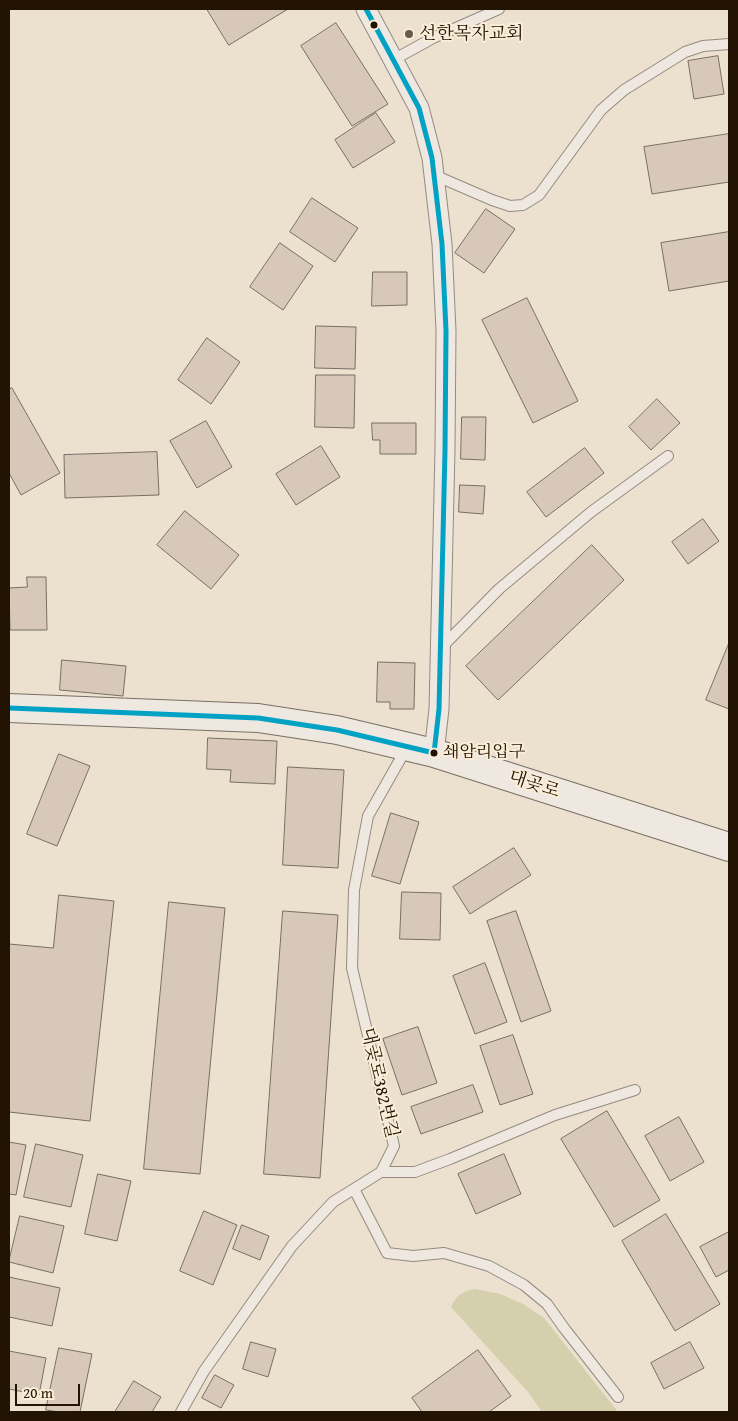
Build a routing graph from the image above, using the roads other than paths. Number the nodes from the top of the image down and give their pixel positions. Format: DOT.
graph roads {
  1 [pos="366,9"];
  2 [pos="500,9"];
  3 [pos="729,44"];
  4 [pos="394,60"];
  5 [pos="434,175"];
  6 [pos="668,456"];
  7 [pos="441,647"];
  8 [pos="9,708"];
  9 [pos="408,746"];
  10 [pos="434,753"];
  11 [pos="729,847"];
  12 [pos="635,1090"];
  13 [pos="381,1172"];
  14 [pos="354,1189"];
  15 [pos="618,1398"];
  16 [pos="181,1412"];
  1 -- 4 [label="street"];
  2 -- 4 [label="lane"];
  3 -- 5 [label="lane"];
  4 -- 5 [label="street"];
  5 -- 7 [label="street"];
  6 -- 7 [label="lane"];
  7 -- 10 [label="street"];
  8 -- 9 [label="street, 대곶로"];
  9 -- 10 [label="street, 대곶로"];
  9 -- 13 [label="lane, 대곶로382번길"];
  10 -- 11 [label="street, 대곶로"];
  12 -- 13 [label="lane"];
  13 -- 14 [label="lane"];
  14 -- 15 [label="lane"];
  14 -- 16 [label="lane"];
}
